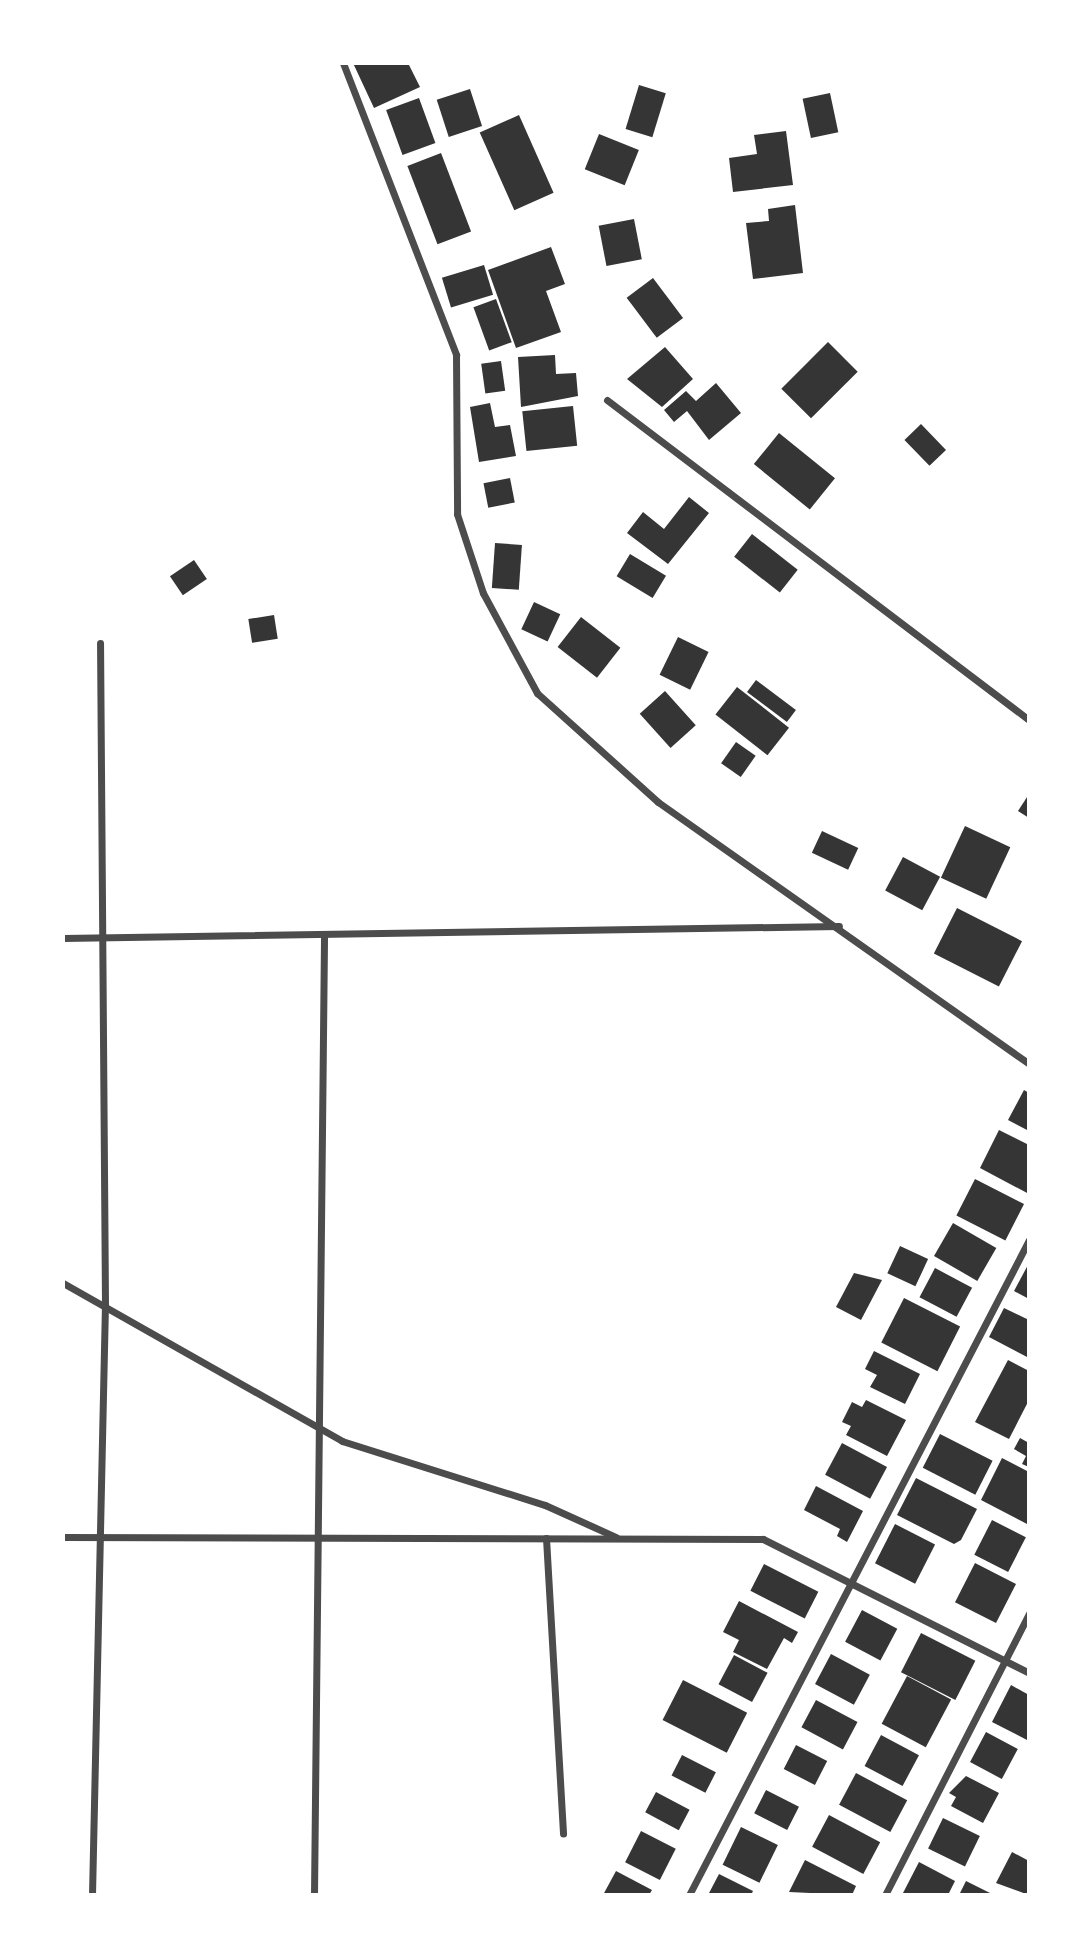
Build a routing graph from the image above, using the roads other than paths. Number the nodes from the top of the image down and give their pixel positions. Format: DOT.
graph roads {
  1 [pos="343,63"];
  2 [pos="607,400"];
  3 [pos="100,643"];
  4 [pos="1029,720"];
  5 [pos="840,926"];
  6 [pos="324,934"];
  7 [pos="63,938"];
  8 [pos="102,938"];
  9 [pos="1029,1064"];
  10 [pos="1029,1240"];
  11 [pos="63,1283"];
  12 [pos="104,1304"];
  13 [pos="315,1425"];
  14 [pos="63,1537"];
  15 [pos="100,1537"];
  16 [pos="313,1538"];
  17 [pos="546,1538"];
  18 [pos="619,1539"];
  19 [pos="853,1584"];
  20 [pos="1029,1614"];
  21 [pos="1006,1661"];
  22 [pos="1029,1673"];
  23 [pos="563,1834"];
  24 [pos="92,1895"];
  25 [pos="314,1895"];
  26 [pos="689,1895"];
  27 [pos="885,1895"];
  1 -- 5 [label="street"];
  2 -- 4 [label="street"];
  3 -- 8 [label="street"];
  5 -- 6 [label="street"];
  5 -- 9 [label="street"];
  6 -- 8 [label="street"];
  6 -- 13 [label="street"];
  7 -- 8 [label="street"];
  8 -- 12 [label="street"];
  10 -- 19 [label="street"];
  11 -- 12 [label="street"];
  12 -- 13 [label="street"];
  12 -- 15 [label="street"];
  13 -- 16 [label="street"];
  13 -- 18 [label="street"];
  14 -- 15 [label="street"];
  15 -- 16 [label="street"];
  15 -- 24 [label="street"];
  16 -- 17 [label="street"];
  16 -- 25 [label="street"];
  17 -- 18 [label="street"];
  17 -- 23 [label="street"];
  18 -- 19 [label="street"];
  19 -- 21 [label="street"];
  19 -- 26 [label="street"];
  20 -- 21 [label="street"];
  21 -- 22 [label="street"];
  21 -- 27 [label="street"];
}
